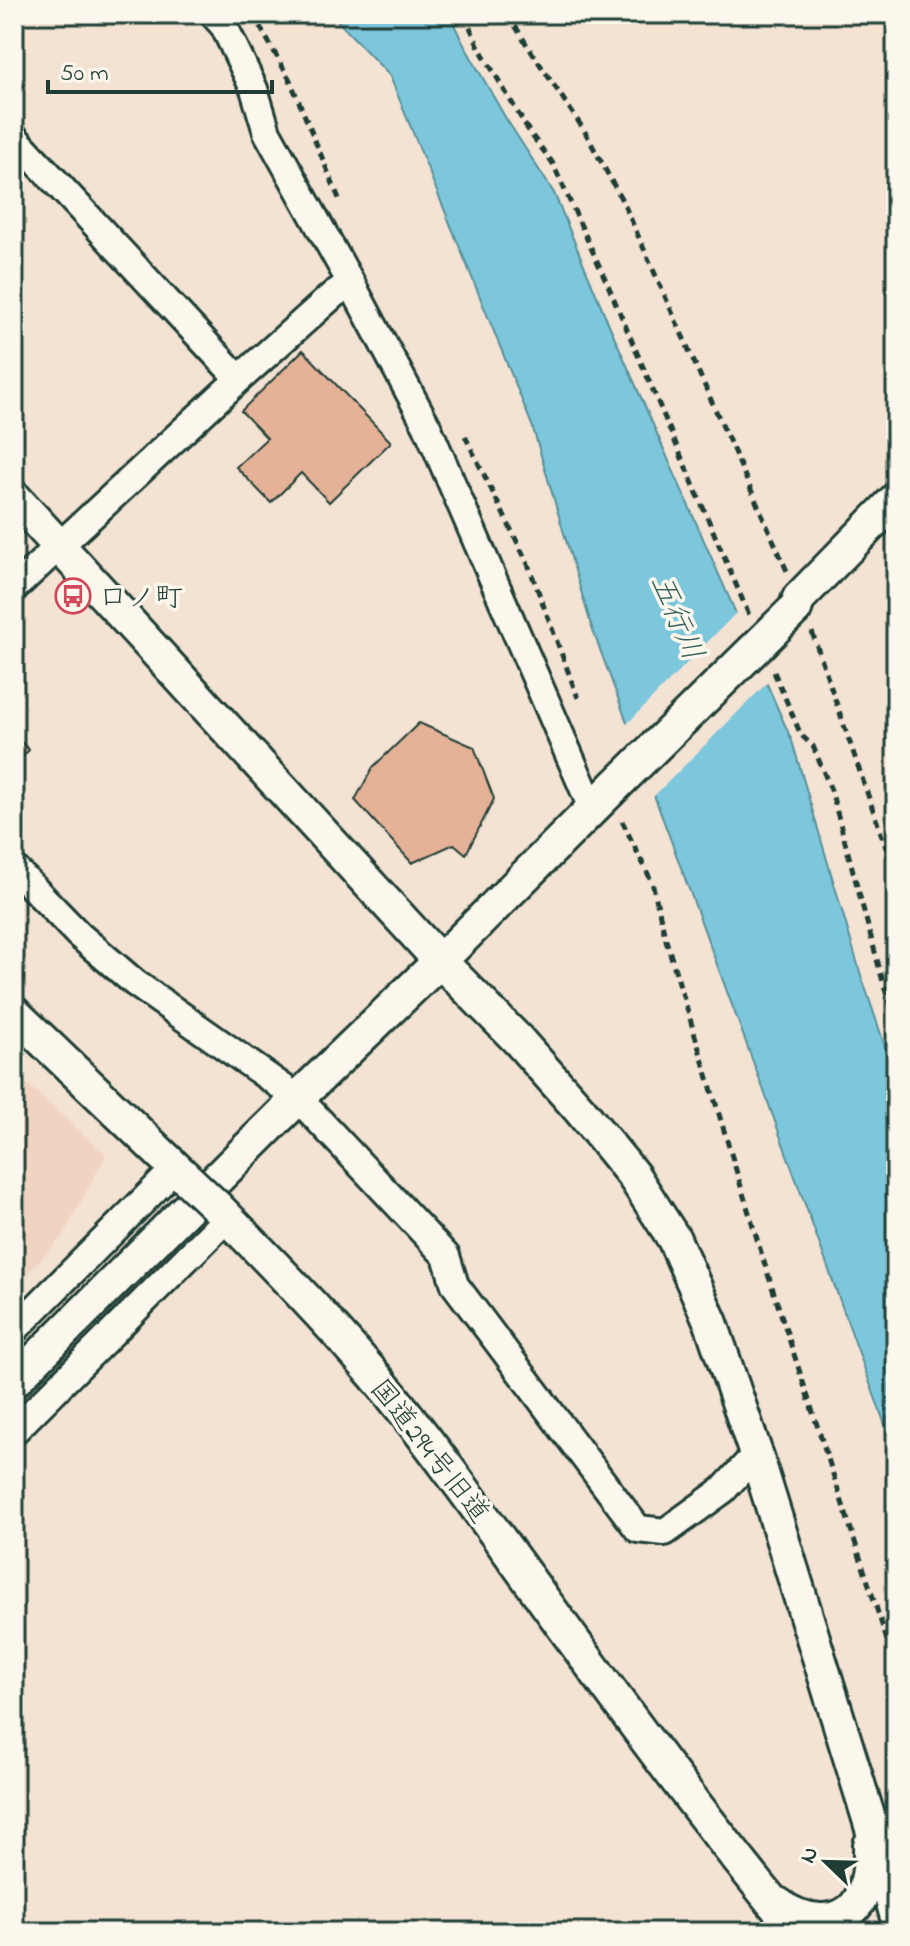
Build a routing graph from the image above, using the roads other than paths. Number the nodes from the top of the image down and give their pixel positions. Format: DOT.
graph roads {
  1 [pos="213,14"];
  2 [pos="14,137"];
  3 [pos="351,283"];
  4 [pos="239,379"];
  5 [pos="14,497"];
  6 [pos="896,499"];
  7 [pos="60,546"];
  8 [pos="14,588"];
  9 [pos="592,808"];
  10 [pos="14,868"];
  11 [pos="440,961"];
  12 [pos="14,1013"];
  13 [pos="298,1098"];
  14 [pos="180,1172"];
  15 [pos="222,1213"];
  16 [pos="14,1330"];
  17 [pos="14,1381"];
  18 [pos="14,1431"];
  19 [pos="756,1454"];
  20 [pos="870,1822"];
  21 [pos="766,1895"];
  22 [pos="896,1914"];
  23 [pos="797,1932"];
  1 -- 3 [label="street"];
  2 -- 4 [label="street"];
  3 -- 4 [label="street"];
  3 -- 9 [label="street"];
  4 -- 7 [label="street"];
  5 -- 7 [label="street"];
  6 -- 9 [label="street, bridge"];
  7 -- 8 [label="street"];
  7 -- 11 [label="street"];
  9 -- 11 [label="street"];
  10 -- 13 [label="street"];
  11 -- 13 [label="street"];
  11 -- 19 [label="street"];
  12 -- 14 [label="street, 国道294号旧道"];
  13 -- 17 [label="street"];
  13 -- 19 [label="street"];
  14 -- 15 [label="street, 国道294号旧道, bridge"];
  14 -- 16 [label="street"];
  15 -- 18 [label="street"];
  15 -- 21 [label="street, 国道294号旧道"];
  19 -- 20 [label="street"];
  20 -- 21 [label="street"];
  20 -- 22 [label="street"];
  21 -- 23 [label="street, 国道294号旧道"];
}
